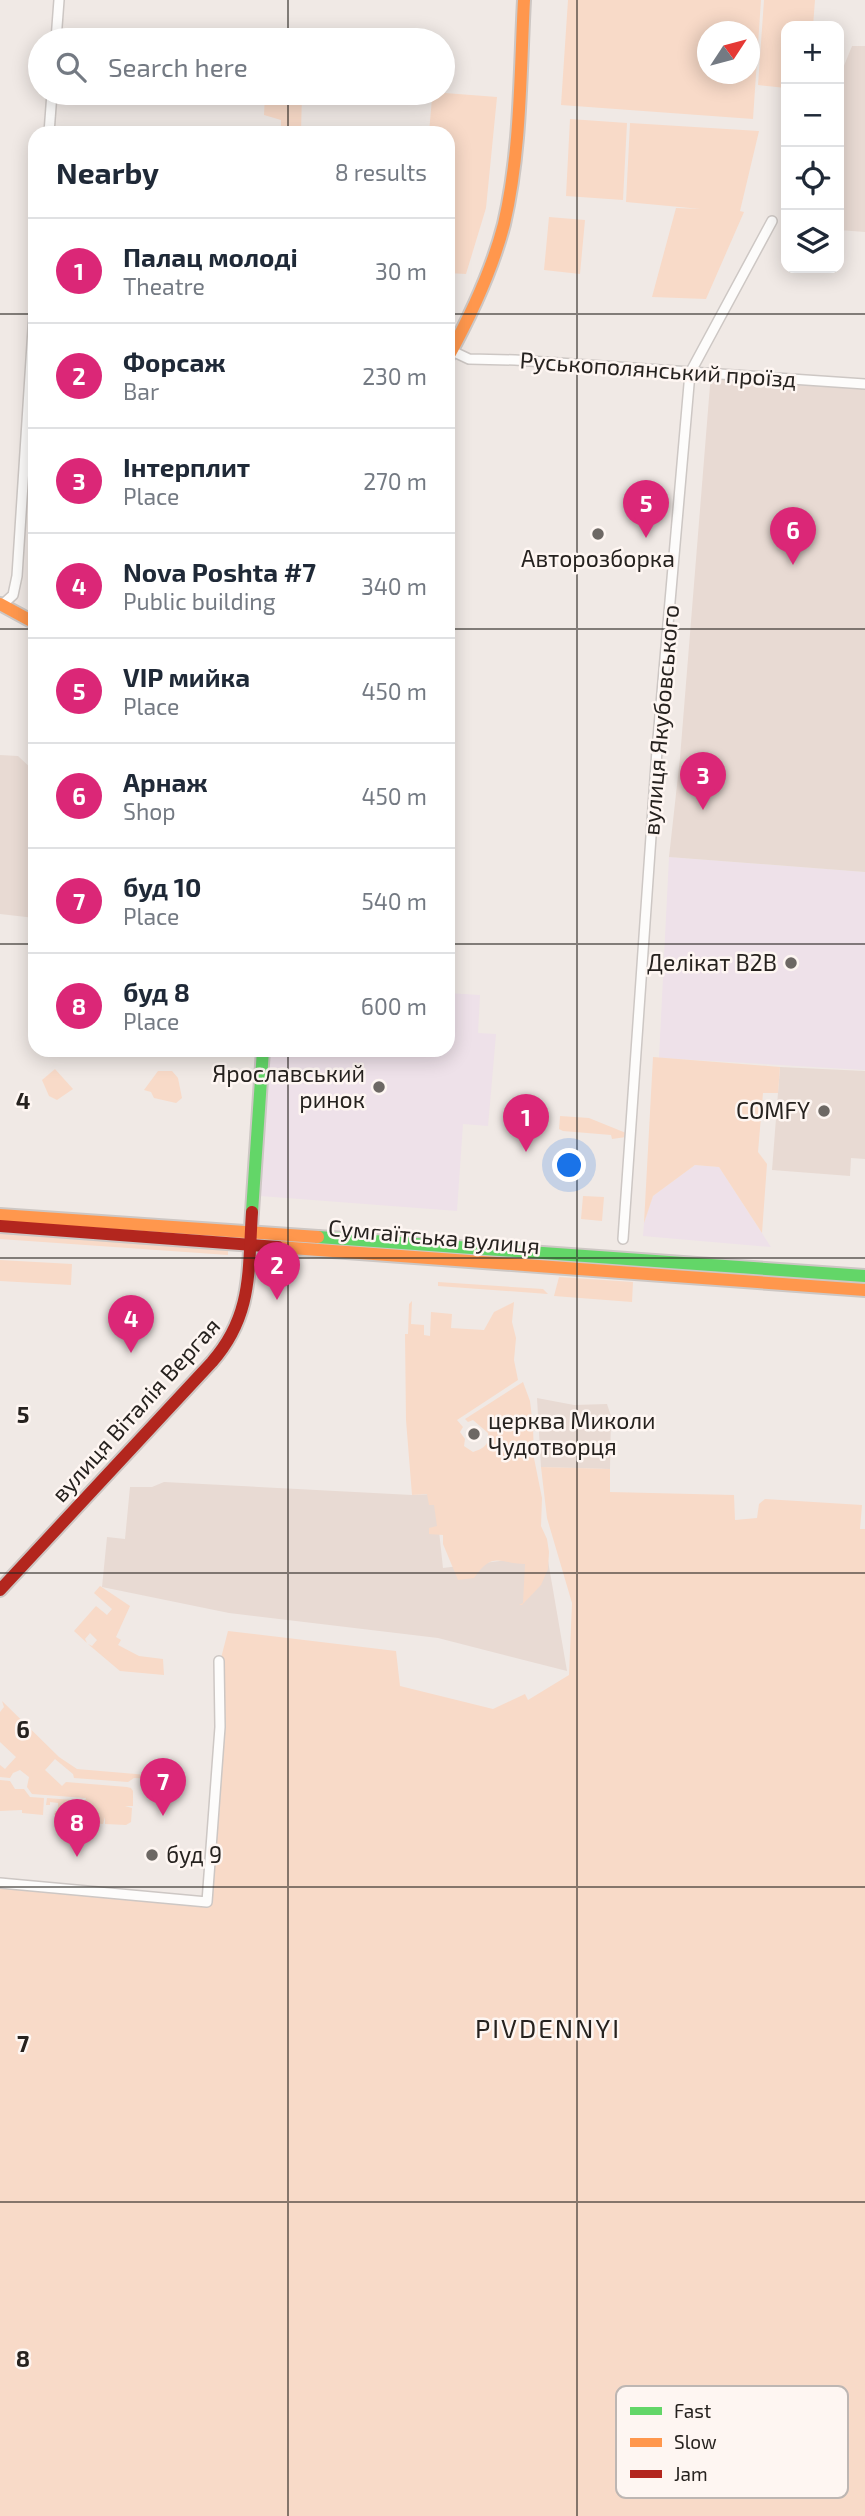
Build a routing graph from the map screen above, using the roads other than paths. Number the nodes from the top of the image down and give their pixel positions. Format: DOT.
graph roads {
  1 [pos="59,0"];
  2 [pos="524,0"];
  3 [pos="57,28"];
  4 [pos="51,105"];
  5 [pos="50,126"];
  6 [pos="772,221"];
  7 [pos="455,345"];
  8 [pos="455,355"];
  9 [pos="690,373"];
  10 [pos="865,384"];
  11 [pos="28,406"];
  12 [pos="1,604"];
  13 [pos="28,619"];
  14 [pos="263,1057"];
  15 [pos="0,1215"];
  16 [pos="0,1226"];
  17 [pos="250,1238"];
  18 [pos="623,1240"];
  19 [pos="865,1276"];
  20 [pos="865,1290"];
  21 [pos="0,1590"];
  22 [pos="219,1661"];
  23 [pos="0,1883"];
  1 -- 3 [label="street"];
  2 -- 7 [label="main road"];
  4 -- 5 [label="street"];
  6 -- 9 [label="street, вулиця Якубовського"];
  8 -- 9 [label="street, Руськополянський проїзд"];
  9 -- 10 [label="street, Руськополянський проїзд"];
  9 -- 18 [label="street, вулиця Якубовського"];
  11 -- 12 [label="street"];
  12 -- 13 [label="main road"];
  14 -- 17 [label="main road, вулиця Віталія Вергая"];
  15 -- 17 [label="main road, Сумгаїтська вулиця"];
  16 -- 17 [label="main road, Сумгаїтська вулиця"];
  17 -- 19 [label="main road, Сумгаїтська вулиця"];
  17 -- 20 [label="main road, Сумгаїтська вулиця"];
  17 -- 21 [label="main road, вулиця Віталія Вергая"];
  22 -- 23 [label="street"];
}
